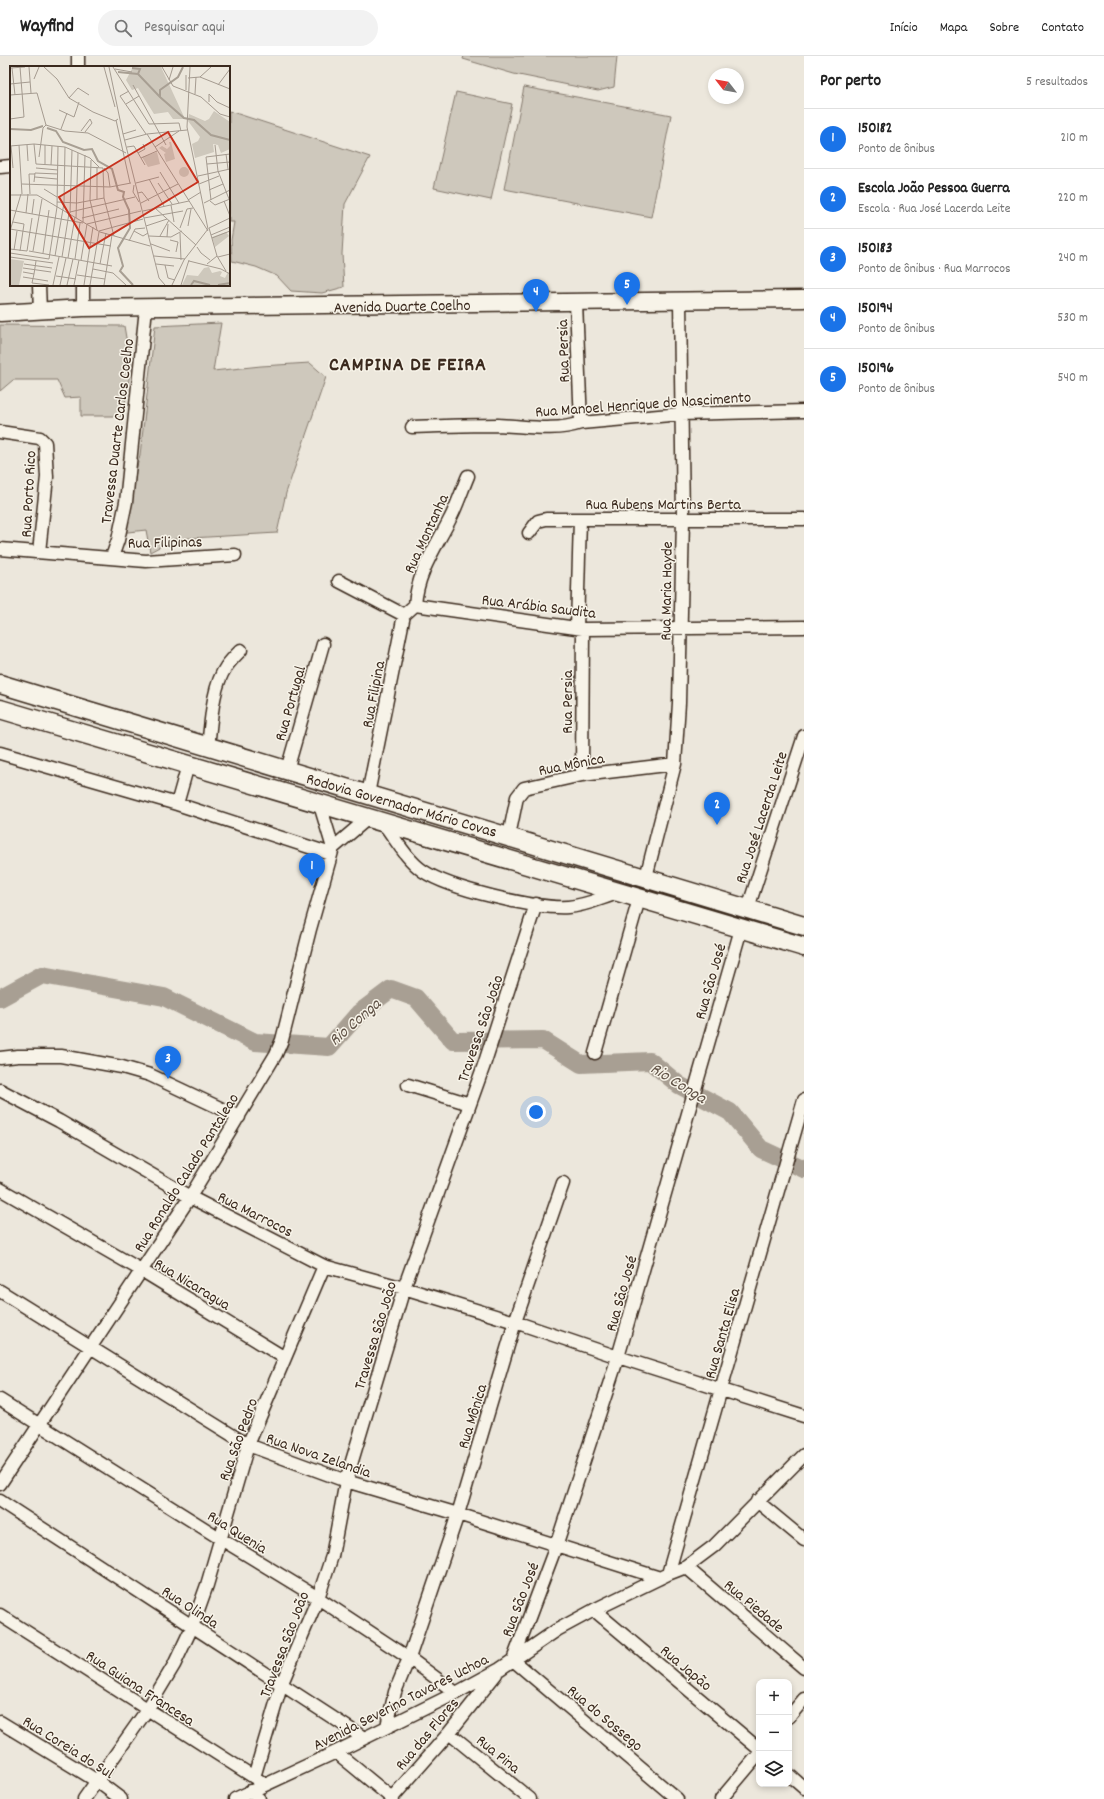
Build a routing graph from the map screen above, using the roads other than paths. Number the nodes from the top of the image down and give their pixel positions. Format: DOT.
graph roads {
  1 [pos="10,166"];
  2 [pos="0,167"];
  3 [pos="39,286"];
  4 [pos="83,286"];
  5 [pos="804,299"];
  6 [pos="680,302"];
  7 [pos="576,303"];
  8 [pos="83,308"];
  9 [pos="146,308"];
  10 [pos="40,311"];
  11 [pos="0,313"];
  12 [pos="804,411"];
  13 [pos="681,414"];
  14 [pos="581,423"];
  15 [pos="412,427"];
  16 [pos="0,432"];
  17 [pos="468,476"];
  18 [pos="580,519"];
  19 [pos="683,519"];
  20 [pos="804,519"];
  21 [pos="529,533"];
  22 [pos="0,549"];
  23 [pos="39,552"];
  24 [pos="234,555"];
  25 [pos="112,557"];
  26 [pos="339,581"];
  27 [pos="416,605"];
  28 [pos="404,615"];
  29 [pos="681,627"];
  30 [pos="804,627"];
  31 [pos="580,628"];
  32 [pos="323,644"];
  33 [pos="241,650"];
  34 [pos="0,684"];
  35 [pos="0,709"];
  36 [pos="804,736"];
  37 [pos="208,747"];
  38 [pos="0,753"];
  39 [pos="675,764"];
  40 [pos="188,765"];
  41 [pos="287,770"];
  42 [pos="582,775"];
  43 [pos="368,794"];
  44 [pos="177,804"];
  45 [pos="320,805"];
  46 [pos="367,819"];
  47 [pos="384,824"];
  48 [pos="509,836"];
  49 [pos="332,851"];
  50 [pos="646,877"];
  51 [pos="618,893"];
  52 [pos="639,899"];
  53 [pos="536,904"];
  54 [pos="748,908"];
  55 [pos="804,926"];
  56 [pos="741,929"];
  57 [pos="804,947"];
  58 [pos="595,1053"];
  59 [pos="0,1058"];
  60 [pos="408,1085"];
  61 [pos="0,1090"];
  62 [pos="804,1100"];
  63 [pos="470,1104"];
  64 [pos="239,1118"];
  65 [pos="563,1183"];
  66 [pos="0,1189"];
  67 [pos="190,1197"];
  68 [pos="324,1266"];
  69 [pos="142,1270"];
  70 [pos="404,1288"];
  71 [pos="0,1291"];
  72 [pos="515,1322"];
  73 [pos="90,1348"];
  74 [pos="618,1357"];
  75 [pos="285,1358"];
  76 [pos="722,1390"];
  77 [pos="0,1400"];
  78 [pos="804,1416"];
  79 [pos="39,1424"];
  80 [pos="248,1445"];
  81 [pos="804,1455"];
  82 [pos="346,1482"];
  83 [pos="0,1484"];
  84 [pos="0,1501"];
  85 [pos="757,1501"];
  86 [pos="458,1514"];
  87 [pos="221,1539"];
  88 [pos="804,1540"];
  89 [pos="556,1546"];
  90 [pos="686,1567"];
  91 [pos="664,1576"];
  92 [pos="318,1598"];
  93 [pos="594,1610"];
  94 [pos="0,1615"];
  95 [pos="192,1627"];
  96 [pos="409,1658"];
  97 [pos="514,1660"];
  98 [pos="804,1668"];
  99 [pos="500,1669"];
  100 [pos="282,1683"];
  101 [pos="456,1693"];
  102 [pos="804,1699"];
  103 [pos="146,1710"];
  104 [pos="791,1715"];
  105 [pos="0,1722"];
  106 [pos="387,1726"];
  107 [pos="449,1732"];
  108 [pos="364,1738"];
  109 [pos="756,1746"];
  110 [pos="336,1752"];
  111 [pos="756,1758"];
  112 [pos="254,1777"];
  113 [pos="792,1778"];
  114 [pos="97,1781"];
  115 [pos="264,1784"];
  116 [pos="804,1788"];
  117 [pos="255,1795"];
  118 [pos="84,1799"];
  119 [pos="121,1799"];
  120 [pos="235,1799"];
  121 [pos="392,1799"];
  122 [pos="530,1799"];
  123 [pos="677,1799"];
  124 [pos="721,1799"];
  1 -- 2 [label="street"];
  3 -- 10 [label="street"];
  4 -- 8 [label="street"];
  5 -- 6 [label="main road, Avenida Duarte Coelho"];
  6 -- 7 [label="main road, Avenida Duarte Coelho"];
  6 -- 13 [label="street, Rua Maria Hayde"];
  7 -- 9 [label="main road, Avenida Duarte Coelho"];
  7 -- 14 [label="street, Rua Persia"];
  8 -- 9 [label="main road, Avenida Duarte Coelho"];
  8 -- 10 [label="main road, Avenida Duarte Coelho"];
  9 -- 25 [label="street, Travessa Duarte Carlos Coelho"];
  10 -- 11 [label="main road, Avenida Duarte Coelho"];
  12 -- 13 [label="street, Rua Manoel Henrique do Nascimento"];
  13 -- 14 [label="street, Rua Manoel Henrique do Nascimento"];
  13 -- 19 [label="street, Rua Maria Hayde"];
  14 -- 15 [label="street, Rua Manoel Henrique do Nascimento"];
  16 -- 23 [label="street, Rua Porto Rico"];
  17 -- 27 [label="street, Rua Montanha"];
  18 -- 19 [label="street, Rua Rubens Martins Berta"];
  18 -- 21 [label="street, Rua Rubens Martins Berta"];
  18 -- 31 [label="street, Rua Persia"];
  19 -- 20 [label="street, Rua Rubens Martins Berta"];
  19 -- 29 [label="street, Rua Maria Hayde"];
  22 -- 23 [label="street, Rua Filipinas"];
  23 -- 25 [label="street, Rua Filipinas"];
  24 -- 25 [label="street, Rua Filipinas"];
  26 -- 28 [label="street"];
  27 -- 28 [label="street"];
  27 -- 31 [label="street, Rua Arábia Saudita"];
  28 -- 43 [label="street, Rua Filipina"];
  29 -- 30 [label="street, Rua Arábia Saudita"];
  29 -- 31 [label="street, Rua Arábia Saudita"];
  29 -- 39 [label="street, Rua Maria Hayde"];
  31 -- 42 [label="street, Rua Persia"];
  32 -- 41 [label="street, Rua Portugal"];
  33 -- 37 [label="street"];
  34 -- 37 [label="highway, Rodovia Governador Mário Covas"];
  35 -- 40 [label="highway, Rodovia Governador Mário Covas"];
  36 -- 54 [label="street, Rua José Lacerda Leite"];
  37 -- 41 [label="highway, Rodovia Governador Mário Covas"];
  38 -- 44 [label="street"];
  39 -- 42 [label="street, Rua Mônica"];
  39 -- 50 [label="street, Rua Maria Hayde"];
  40 -- 44 [label="street"];
  40 -- 45 [label="highway, Rodovia Governador Mário Covas"];
  41 -- 43 [label="highway, Rodovia Governador Mário Covas"];
  42 -- 48 [label="street, Rua Mônica"];
  43 -- 48 [label="highway, Rodovia Governador Mário Covas"];
  44 -- 49 [label="street"];
  45 -- 46 [label="highway, Rodovia Governador Mário Covas"];
  45 -- 49 [label="street"];
  46 -- 47 [label="highway, Rodovia Governador Mário Covas"];
  46 -- 49 [label="street"];
  47 -- 51 [label="highway, Rodovia Governador Mário Covas"];
  47 -- 53 [label="street"];
  48 -- 50 [label="highway, Rodovia Governador Mário Covas"];
  49 -- 64 [label="street, Rua Ronaldo Calado Pantaleao"];
  50 -- 54 [label="highway, Rodovia Governador Mário Covas"];
  51 -- 52 [label="highway, Rodovia Governador Mário Covas"];
  51 -- 53 [label="street"];
  52 -- 56 [label="highway, Rodovia Governador Mário Covas"];
  52 -- 58 [label="street"];
  53 -- 63 [label="street, Travessa São João"];
  54 -- 55 [label="highway, Rodovia Governador Mário Covas"];
  56 -- 57 [label="highway, Rodovia Governador Mário Covas"];
  56 -- 74 [label="street, Rua São José"];
  59 -- 64 [label="street"];
  60 -- 63 [label="street"];
  61 -- 67 [label="street, Rua Marrocos"];
  62 -- 76 [label="street, Rua Santa Elisa"];
  63 -- 70 [label="street, Travessa São João"];
  64 -- 67 [label="street, Rua Ronaldo Calado Pantaleao"];
  65 -- 72 [label="street, Rua Mônica"];
  66 -- 69 [label="street, Rua Nicaragua"];
  67 -- 68 [label="street, Rua Marrocos"];
  67 -- 69 [label="street, Rua Ronaldo Calado Pantaleao"];
  68 -- 70 [label="street, Rua Marrocos"];
  68 -- 75 [label="street, Rua São Pedro"];
  69 -- 73 [label="street, Rua Ronaldo Calado Pantaleao"];
  69 -- 75 [label="street, Rua Nicaragua"];
  70 -- 72 [label="street, Rua Marrocos"];
  70 -- 82 [label="street, Travessa São João"];
  71 -- 73 [label="street, Rua Nova Zelandia"];
  72 -- 74 [label="street, Rua Marrocos"];
  72 -- 86 [label="street, Rua Mônica"];
  73 -- 79 [label="street, Rua Ronaldo Calado Pantaleao"];
  73 -- 80 [label="street, Rua Nova Zelandia"];
  74 -- 76 [label="street, Rua Marrocos"];
  74 -- 89 [label="street, Rua São José"];
  75 -- 80 [label="street, Rua São Pedro"];
  76 -- 78 [label="street, Rua Marrocos"];
  76 -- 91 [label="street, Rua Santa Elisa"];
  77 -- 79 [label="street, Rua Quenia"];
  79 -- 83 [label="street, Rua Ronaldo Calado Pantaleao"];
  79 -- 87 [label="street, Rua Quenia"];
  80 -- 82 [label="street, Rua Nova Zelandia"];
  80 -- 87 [label="street, Rua São Pedro"];
  81 -- 85 [label="street, Avenida Severino Tavares Uchoa"];
  82 -- 86 [label="street, Rua Nova Zelandia"];
  82 -- 92 [label="street, Travessa São João"];
  84 -- 95 [label="street, Rua Olinda"];
  85 -- 88 [label="street"];
  85 -- 90 [label="street, Avenida Severino Tavares Uchoa"];
  86 -- 89 [label="street, Rua Nova Zelandia"];
  86 -- 96 [label="street, Rua Mônica"];
  87 -- 92 [label="street, Rua Quenia"];
  87 -- 95 [label="street, Rua São Pedro"];
  89 -- 91 [label="street, Rua Nova Zelandia"];
  89 -- 97 [label="street, Rua São José"];
  90 -- 91 [label="street, Avenida Severino Tavares Uchoa"];
  90 -- 98 [label="street, Rua Piedade"];
  91 -- 93 [label="street, Avenida Severino Tavares Uchoa"];
  92 -- 96 [label="street, Rua Quenia"];
  92 -- 100 [label="street, Travessa São João"];
  93 -- 97 [label="street, Avenida Severino Tavares Uchoa"];
  93 -- 109 [label="street, Rua Japão"];
  94 -- 103 [label="street, Rua Guiana Francesa"];
  95 -- 100 [label="street, Rua Olinda"];
  95 -- 103 [label="street, Rua São Pedro"];
  96 -- 101 [label="street, Rua Quenia"];
  96 -- 106 [label="street, Rua Mônica"];
  97 -- 99 [label="street, Avenida Severino Tavares Uchoa"];
  97 -- 123 [label="street, Rua do Sossego"];
  99 -- 101 [label="street, Avenida Severino Tavares Uchoa"];
  99 -- 107 [label="street, Rua das Flores"];
  100 -- 108 [label="street, Rua Olinda"];
  100 -- 112 [label="street, Travessa São João"];
  101 -- 106 [label="street, Avenida Severino Tavares Uchoa"];
  102 -- 104 [label="street"];
  103 -- 112 [label="street, Rua Guiana Francesa"];
  103 -- 114 [label="street, Rua São Pedro"];
  105 -- 114 [label="street, Rua Coreia do Sul"];
  106 -- 108 [label="street, Avenida Severino Tavares Uchoa"];
  107 -- 121 [label="street, Rua das Flores"];
  107 -- 122 [label="street, Rua Pina"];
  108 -- 110 [label="street, Avenida Severino Tavares Uchoa"];
  110 -- 115 [label="street, Avenida Severino Tavares Uchoa"];
  110 -- 121 [label="street"];
  111 -- 124 [label="street"];
  112 -- 115 [label="street, Rua Guiana Francesa"];
  113 -- 116 [label="street"];
  114 -- 118 [label="street, Rua São Pedro"];
  114 -- 119 [label="street, Rua Coreia do Sul"];
  115 -- 117 [label="street, Avenida Severino Tavares Uchoa"];
  117 -- 120 [label="street, Avenida Severino Tavares Uchoa"];
}
